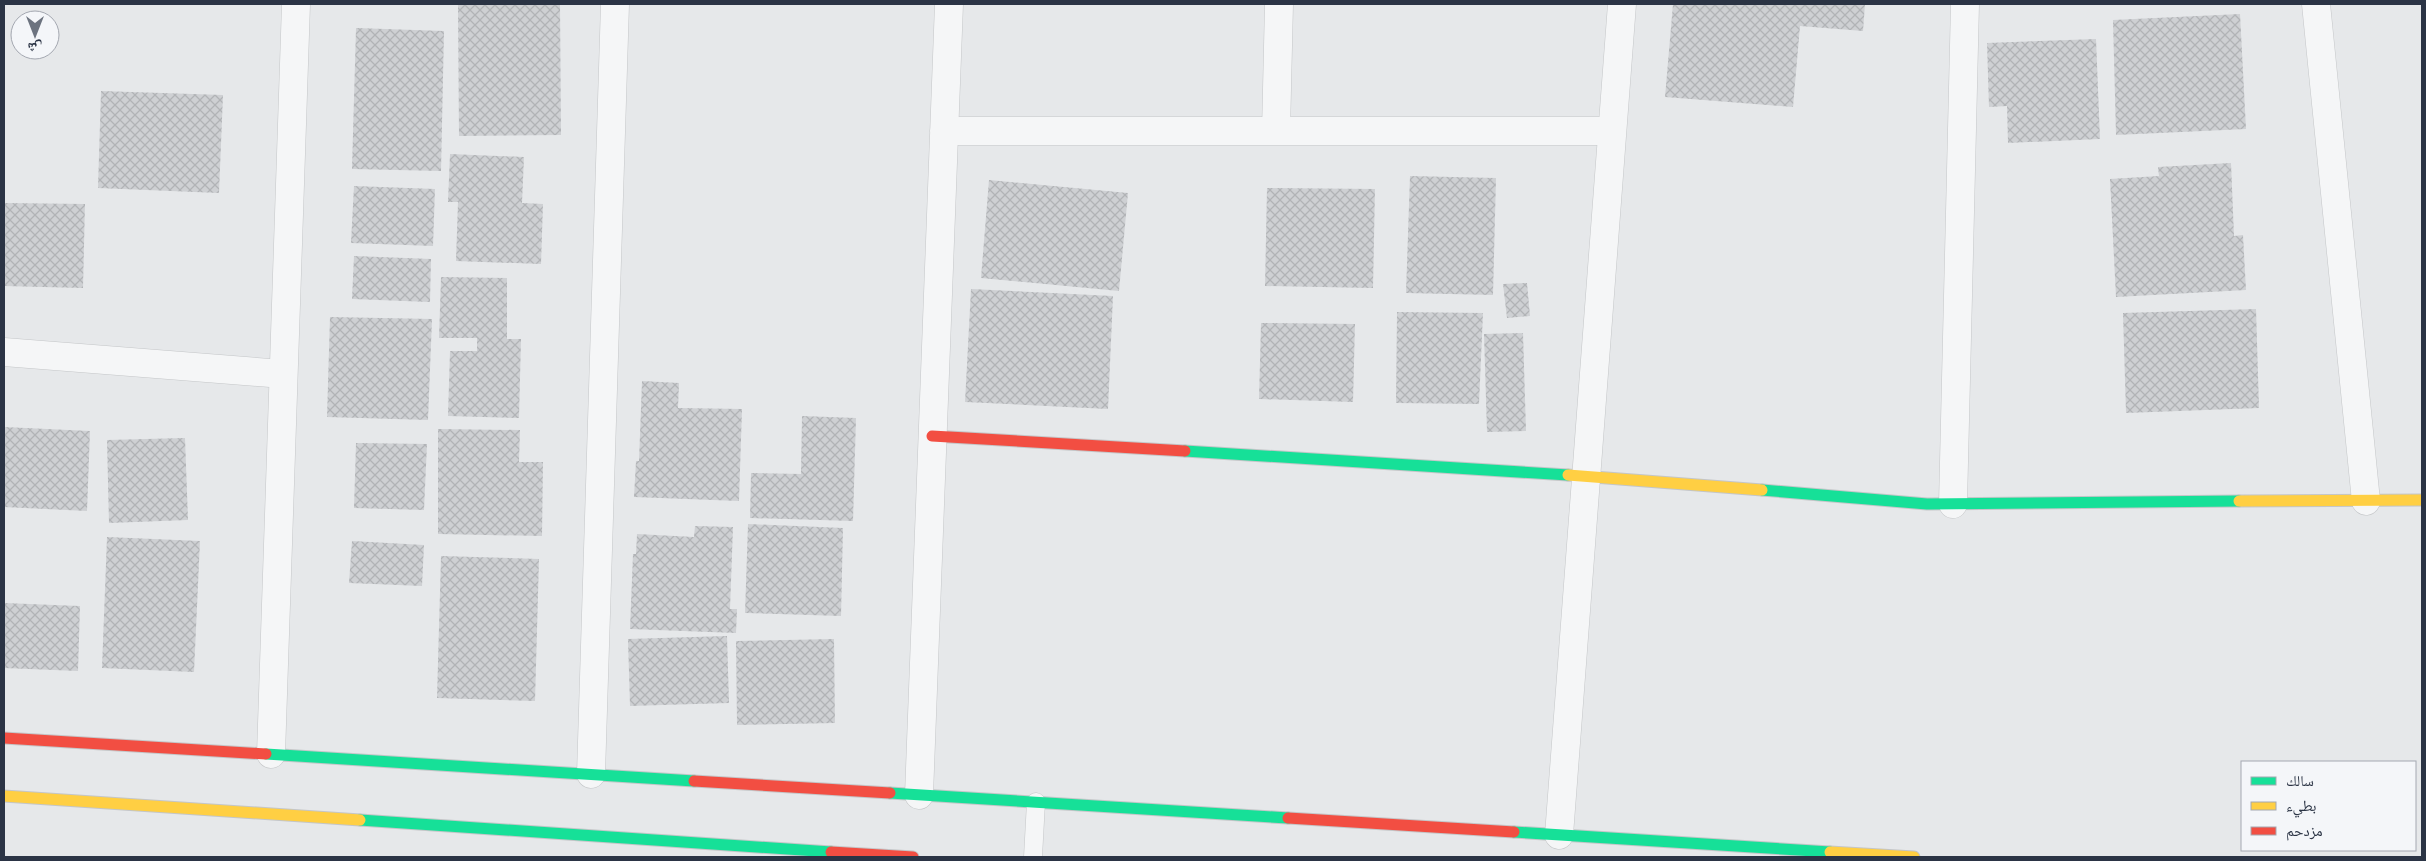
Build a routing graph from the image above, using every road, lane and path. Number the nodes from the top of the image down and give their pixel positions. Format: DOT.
graph roads {
  1 [pos="296,4"];
  2 [pos="615,4"];
  3 [pos="949,4"];
  4 [pos="1279,4"];
  5 [pos="1622,4"];
  6 [pos="1965,4"];
  7 [pos="2316,4"];
  8 [pos="944,131"];
  9 [pos="1276,131"];
  10 [pos="1612,131"];
  11 [pos="4,352"];
  12 [pos="284,374"];
  13 [pos="932,436"];
  14 [pos="1586,476"];
  15 [pos="2422,500"];
  16 [pos="2366,501"];
  17 [pos="1953,504"];
  18 [pos="4,738"];
  19 [pos="271,754"];
  20 [pos="591,774"];
  21 [pos="919,795"];
  22 [pos="4,796"];
  23 [pos="1036,802"];
  24 [pos="1559,835"];
  25 [pos="905,857"];
  26 [pos="1033,857"];
  27 [pos="1914,857"];
  1 -- 12 [label="street"];
  2 -- 20 [label="street"];
  3 -- 8 [label="street"];
  4 -- 9 [label="street"];
  5 -- 10 [label="street"];
  6 -- 17 [label="street"];
  7 -- 16 [label="street"];
  8 -- 9 [label="street"];
  8 -- 13 [label="street"];
  9 -- 10 [label="street"];
  10 -- 14 [label="street"];
  11 -- 12 [label="street"];
  12 -- 19 [label="street"];
  13 -- 14 [label="street"];
  13 -- 21 [label="street"];
  14 -- 17 [label="street"];
  14 -- 24 [label="street"];
  15 -- 16 [label="street"];
  16 -- 17 [label="street"];
  18 -- 19 [label="street"];
  19 -- 20 [label="street"];
  20 -- 21 [label="street"];
  21 -- 23 [label="street"];
  22 -- 25 [label="street"];
  23 -- 24 [label="street"];
  23 -- 26 [label="lane"];
  24 -- 27 [label="street"];
}
